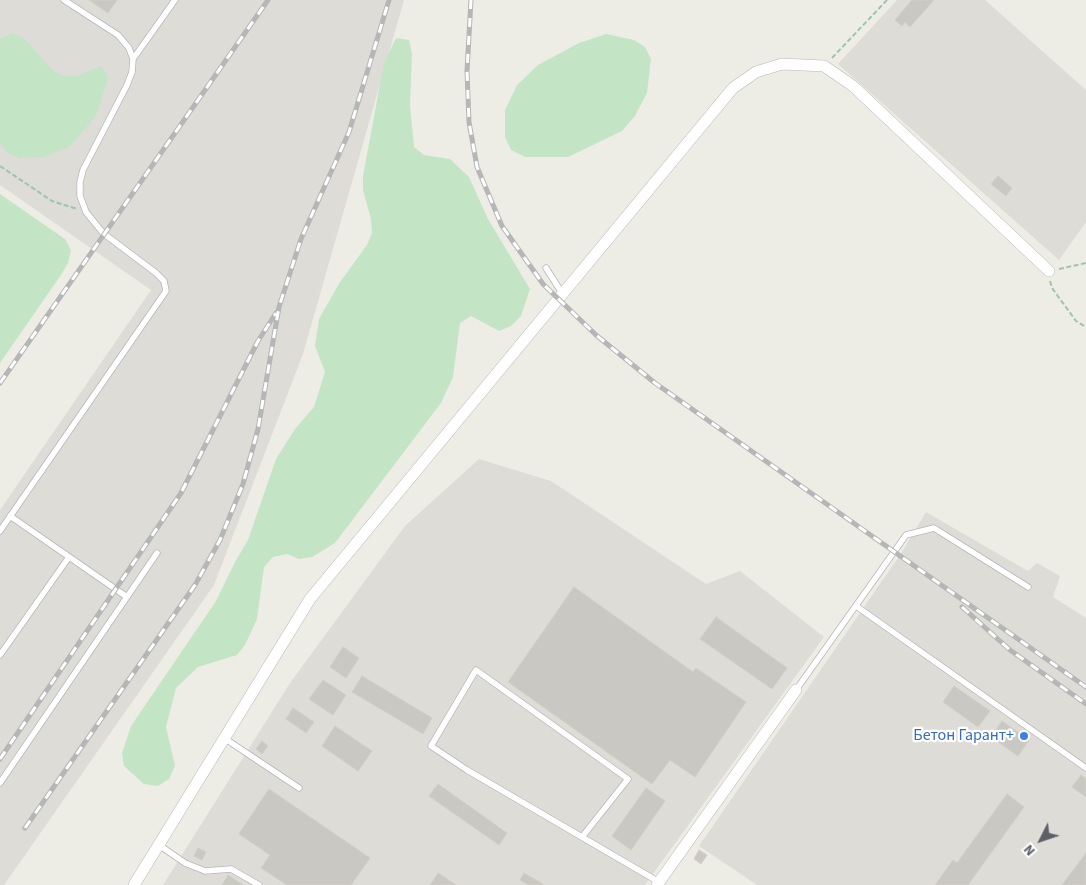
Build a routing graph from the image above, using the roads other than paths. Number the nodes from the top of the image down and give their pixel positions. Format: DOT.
graph roads {
  1 [pos="64,0"];
  2 [pos="175,0"];
  3 [pos="133,59"];
  4 [pos="546,268"];
  5 [pos="1049,272"];
  6 [pos="562,293"];
  7 [pos="10,516"];
  8 [pos="0,531"];
  9 [pos="157,552"];
  10 [pos="69,557"];
  11 [pos="1028,587"];
  12 [pos="127,597"];
  13 [pos="856,606"];
  14 [pos="0,655"];
  15 [pos="796,690"];
  16 [pos="224,738"];
  17 [pos="1086,768"];
  18 [pos="0,783"];
  19 [pos="299,788"];
  20 [pos="582,837"];
  21 [pos="158,846"];
  22 [pos="658,883"];
  23 [pos="134,885"];
  24 [pos="259,885"];
  1 -- 3 [label="lane"];
  2 -- 3 [label="lane"];
  3 -- 7 [label="lane"];
  4 -- 6 [label="lane"];
  5 -- 6 [label="street"];
  6 -- 16 [label="street"];
  7 -- 8 [label="lane"];
  7 -- 10 [label="lane"];
  9 -- 12 [label="lane"];
  10 -- 12 [label="lane"];
  10 -- 14 [label="lane"];
  11 -- 13 [label="lane"];
  12 -- 18 [label="lane"];
  13 -- 15 [label="lane"];
  13 -- 17 [label="lane"];
  15 -- 22 [label="street"];
  16 -- 19 [label="lane"];
  16 -- 21 [label="street"];
  20 -- 20 [label="lane"];
  20 -- 22 [label="lane"];
  21 -- 23 [label="street"];
  21 -- 24 [label="lane"];
}
